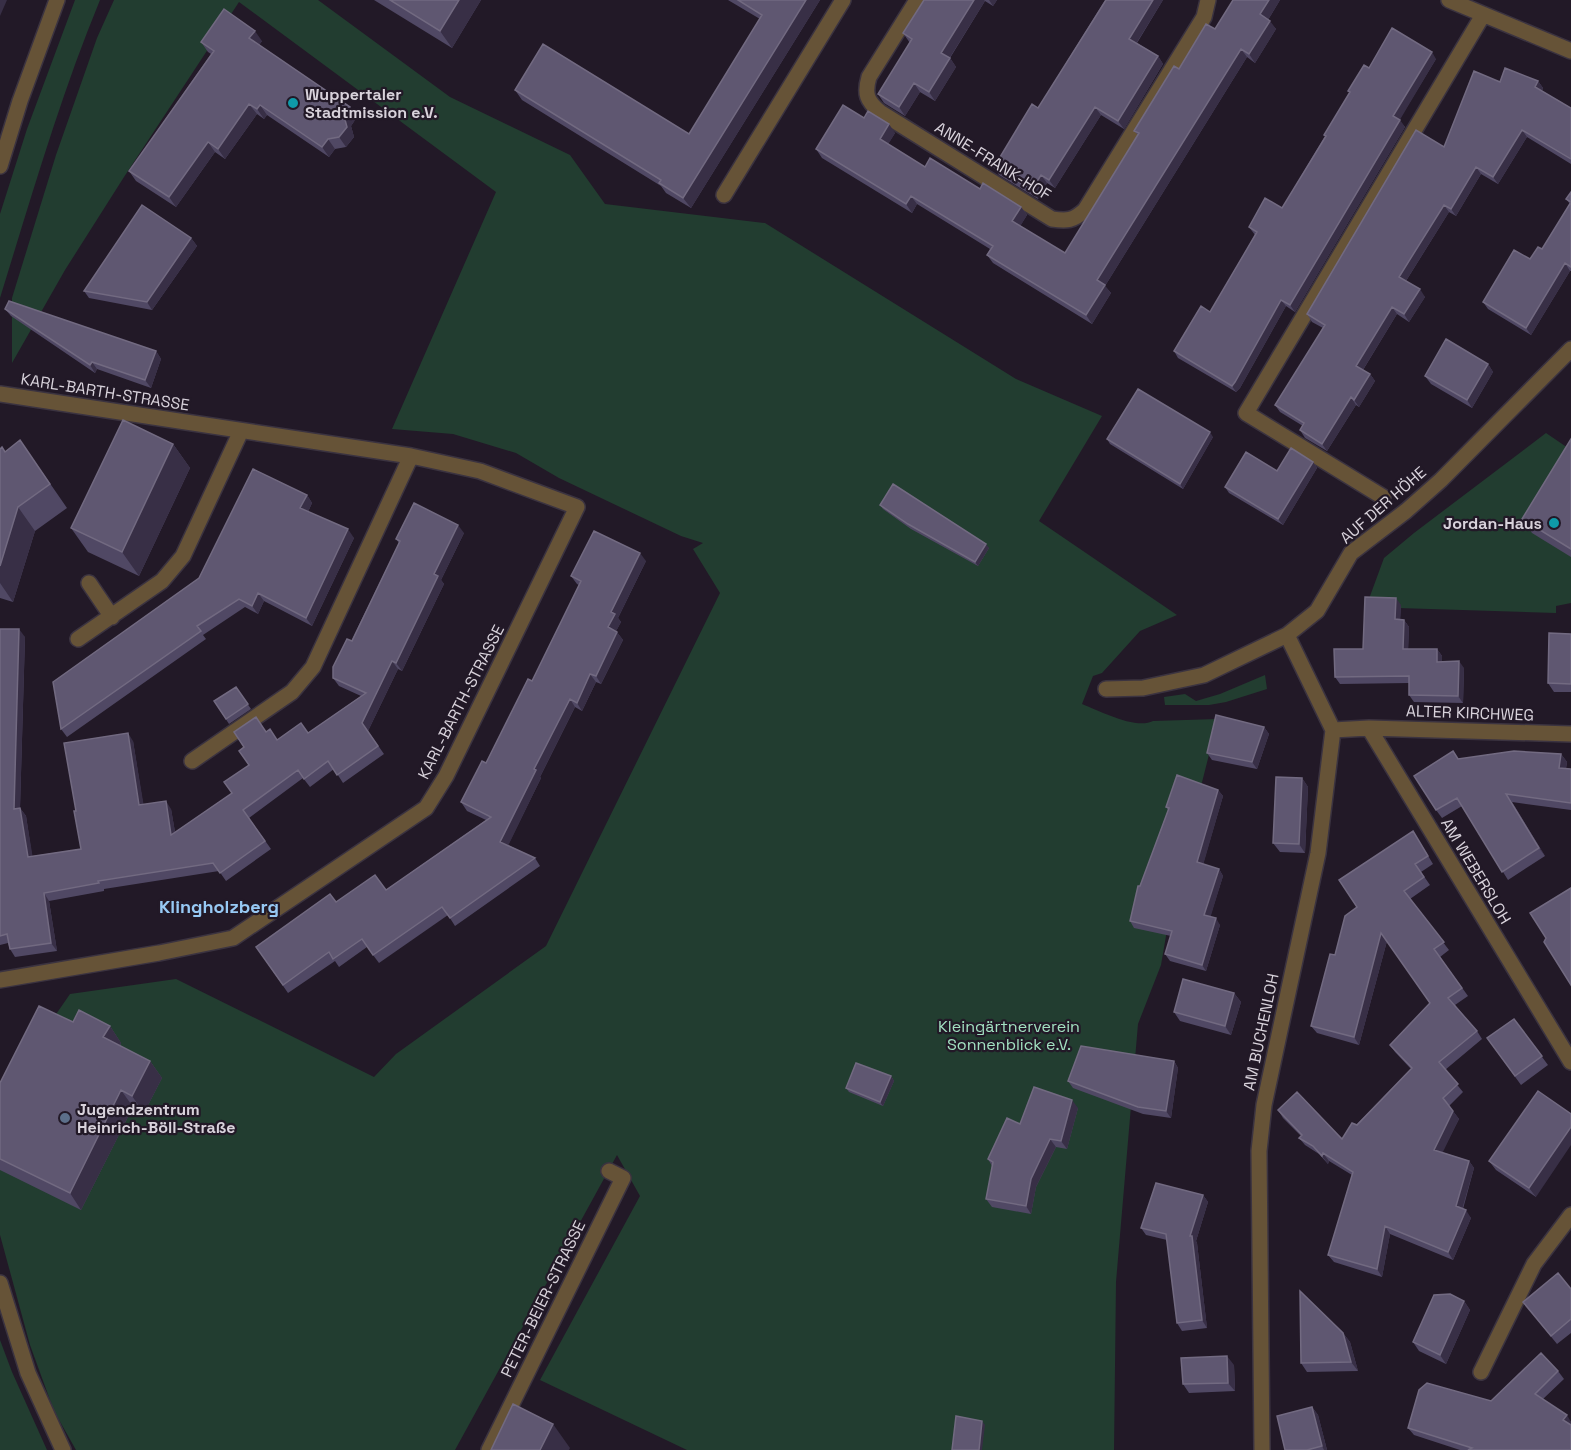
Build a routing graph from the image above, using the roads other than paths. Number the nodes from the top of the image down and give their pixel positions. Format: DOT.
graph roads {
  1 [pos="57,0"];
  2 [pos="843,0"];
  3 [pos="917,0"];
  4 [pos="1208,0"];
  5 [pos="1449,0"];
  6 [pos="1483,15"];
  7 [pos="1571,51"];
  8 [pos="0,166"];
  9 [pos="724,195"];
  10 [pos="1571,349"];
  11 [pos="0,394"];
  12 [pos="241,431"];
  13 [pos="411,456"];
  14 [pos="1383,497"];
  15 [pos="89,583"];
  16 [pos="112,617"];
  17 [pos="1287,635"];
  18 [pos="78,639"];
  19 [pos="1106,689"];
  20 [pos="1369,728"];
  21 [pos="1333,730"];
  22 [pos="1571,734"];
  23 [pos="192,761"];
  24 [pos="0,980"];
  25 [pos="1571,1062"];
  26 [pos="609,1171"];
  27 [pos="1571,1215"];
  28 [pos="0,1283"];
  29 [pos="1481,1372"];
  30 [pos="63,1450"];
  31 [pos="489,1450"];
  32 [pos="1262,1450"];
  1 -- 8 [label="street"];
  2 -- 9 [label="street"];
  3 -- 4 [label="street, ANNE-FRANK-HOF"];
  5 -- 6 [label="street"];
  6 -- 7 [label="street"];
  6 -- 14 [label="street"];
  10 -- 17 [label="street, AUF DER HÖHE"];
  11 -- 12 [label="street, KARL-BARTH-STRASSE"];
  12 -- 13 [label="street, KARL-BARTH-STRASSE"];
  12 -- 16 [label="street"];
  13 -- 23 [label="street"];
  13 -- 24 [label="street, KARL-BARTH-STRASSE"];
  15 -- 16 [label="street"];
  16 -- 18 [label="street"];
  17 -- 19 [label="street, AUF DER HÖHE"];
  17 -- 21 [label="street"];
  20 -- 21 [label="street"];
  20 -- 22 [label="street, ALTER KIRCHWEG"];
  20 -- 25 [label="street, AM WEBERSLOH"];
  21 -- 32 [label="street, AM BUCHENLOH"];
  26 -- 31 [label="street, PETER-BEIER-STRASSE"];
  27 -- 29 [label="street"];
  28 -- 30 [label="street"];
}
